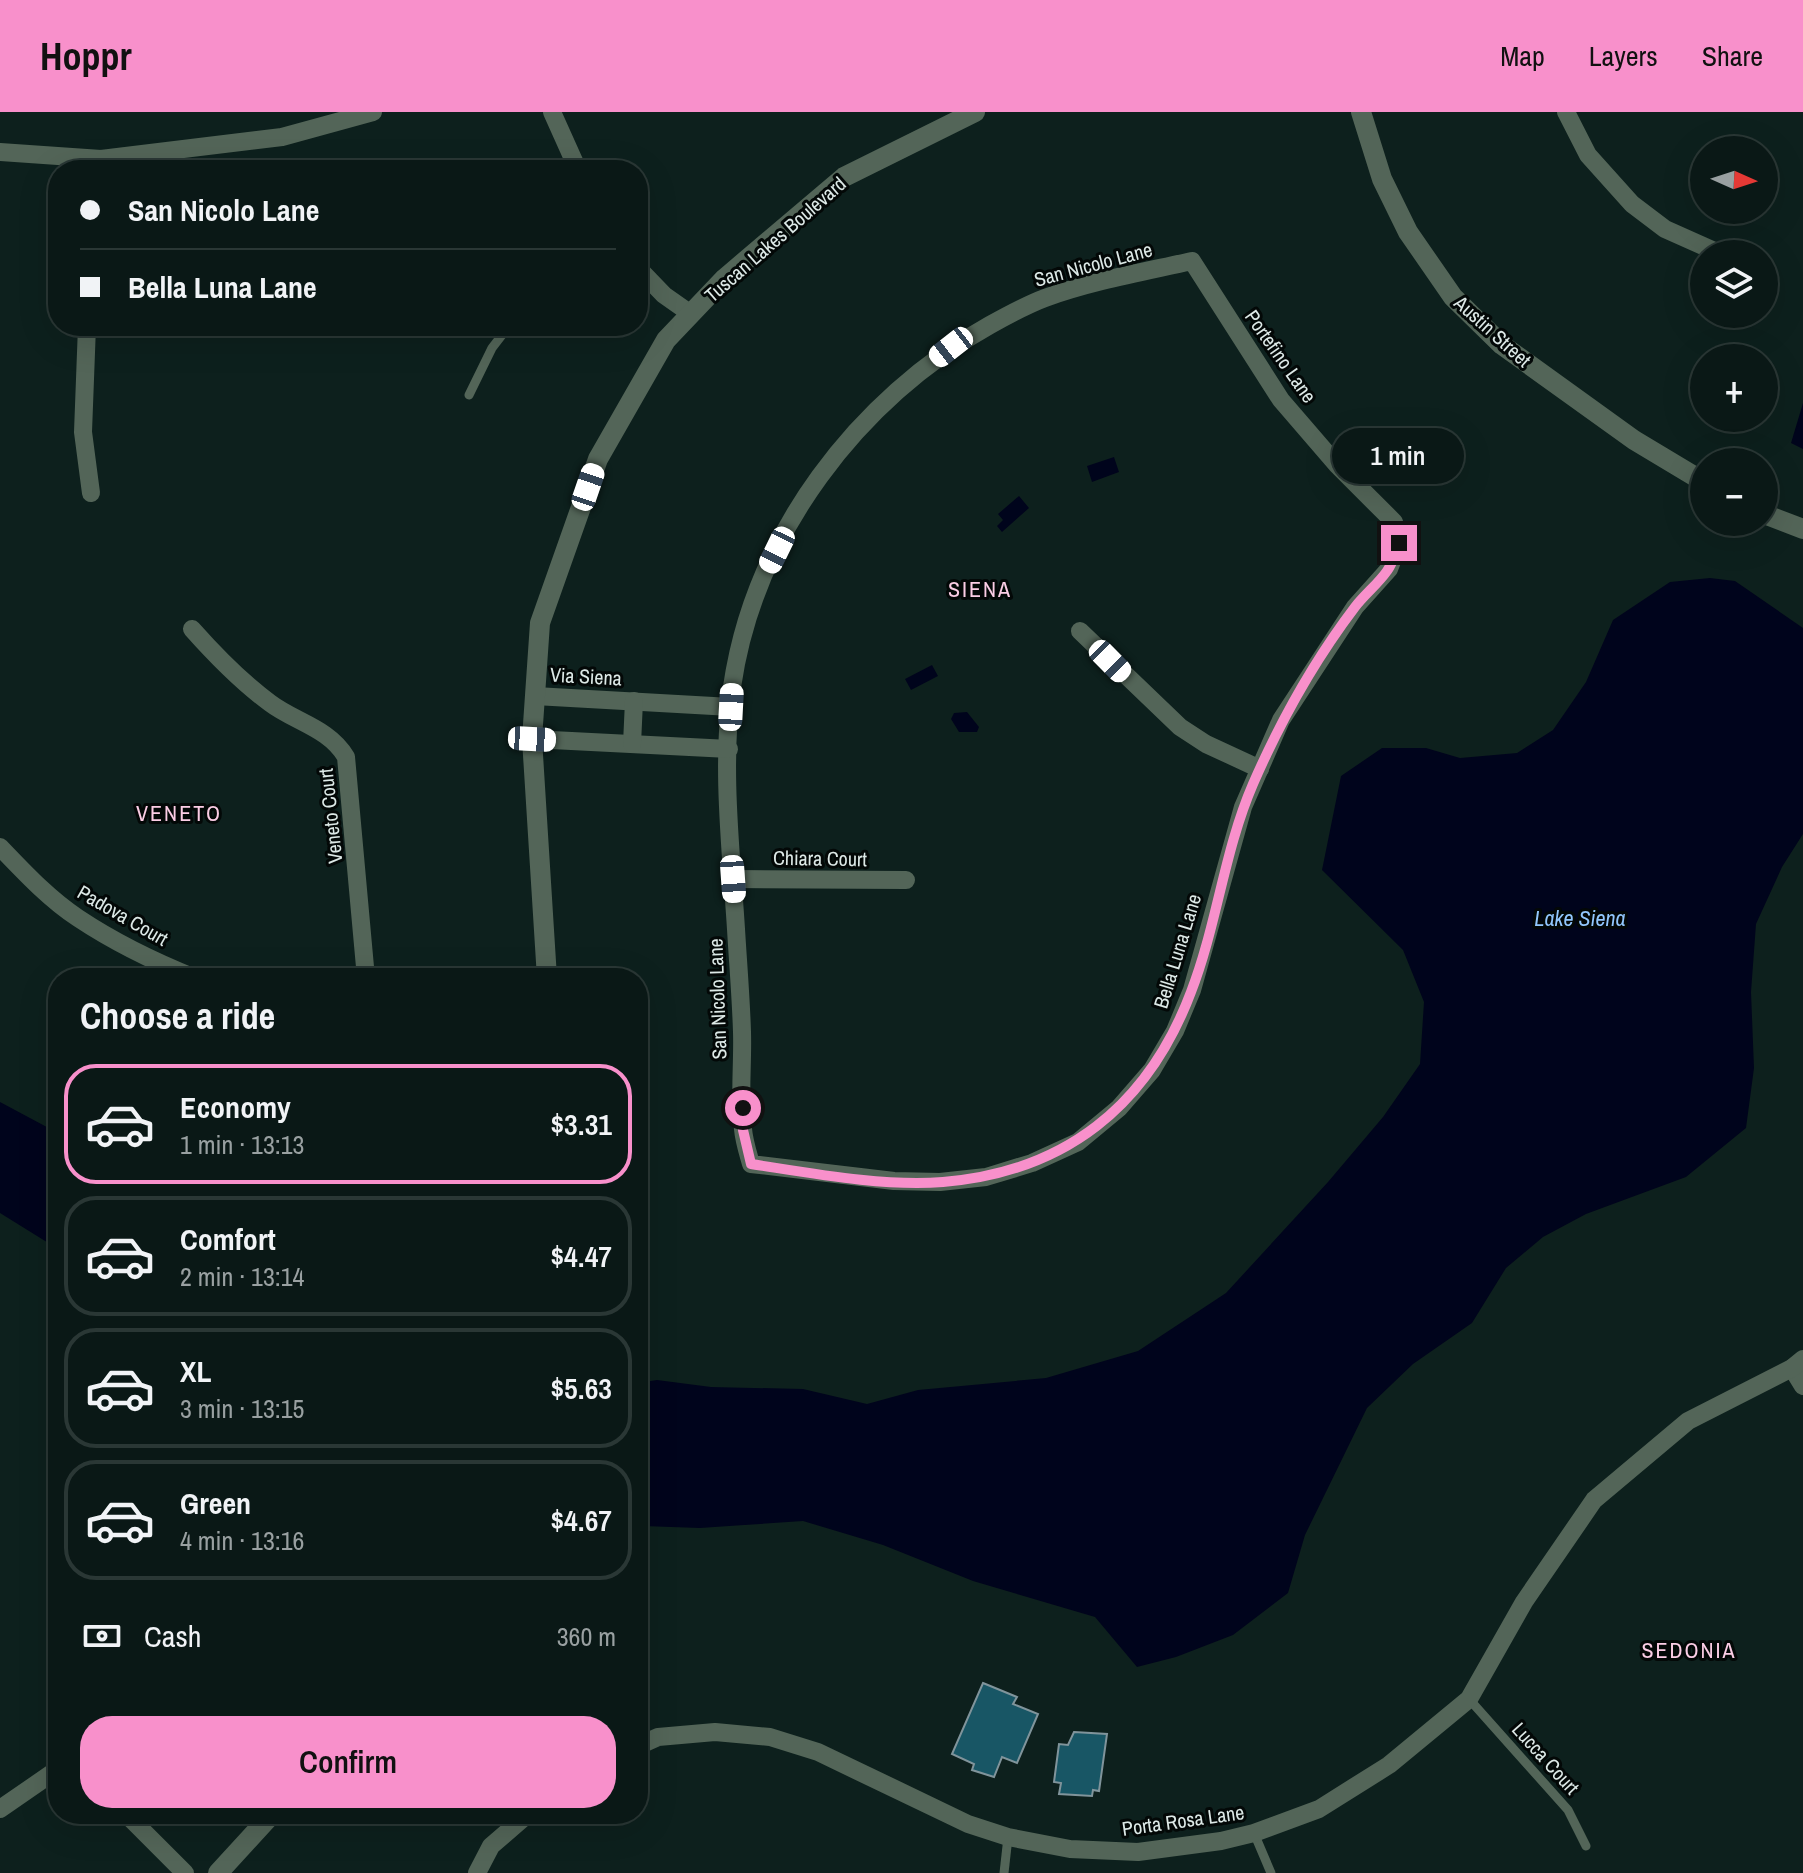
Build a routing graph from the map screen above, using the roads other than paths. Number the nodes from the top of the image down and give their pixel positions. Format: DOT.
graph roads {
  1 [pos="373,112"];
  2 [pos="552,112"];
  3 [pos="975,112"];
  4 [pos="1361,112"];
  5 [pos="1566,112"];
  6 [pos="0,152"];
  7 [pos="61,160"];
  8 [pos="120,160"];
  9 [pos="574,160"];
  10 [pos="1690,240"];
  11 [pos="1192,261"];
  12 [pos="648,278"];
  13 [pos="691,314"];
  14 [pos="87,336"];
  15 [pos="501,336"];
  16 [pos="469,395"];
  17 [pos="1690,474"];
  18 [pos="91,493"];
  19 [pos="1778,519"];
  20 [pos="1803,529"];
  21 [pos="1399,543"];
  22 [pos="192,629"];
  23 [pos="1080,631"];
  24 [pos="535,696"];
  25 [pos="634,701"];
  26 [pos="731,707"];
  27 [pos="532,739"];
  28 [pos="632,744"];
  29 [pos="729,749"];
  30 [pos="1260,769"];
  31 [pos="0,847"];
  32 [pos="733,879"];
  33 [pos="906,880"];
  34 [pos="174,968"];
  35 [pos="365,968"];
  36 [pos="546,968"];
  37 [pos="751,1164"];
  38 [pos="1798,1364"];
  39 [pos="1803,1386"];
  40 [pos="1469,1699"];
  41 [pos="648,1740"];
  42 [pos="48,1776"];
  43 [pos="0,1809"];
  44 [pos="136,1824"];
  45 [pos="263,1824"];
  46 [pos="516,1824"];
  47 [pos="1254,1833"];
  48 [pos="1008,1837"];
  49 [pos="1586,1846"];
  50 [pos="185,1873"];
  51 [pos="218,1873"];
  52 [pos="477,1873"];
  53 [pos="1004,1873"];
  54 [pos="1271,1873"];
  1 -- 8 [label="street"];
  2 -- 9 [label="street"];
  3 -- 13 [label="street, Tuscan Lakes Boulevard"];
  4 -- 17 [label="street, Austin Street"];
  5 -- 10 [label="street"];
  6 -- 7 [label="street"];
  11 -- 21 [label="street, Portefino Lane"];
  11 -- 26 [label="street, San Nicolo Lane"];
  12 -- 13 [label="street"];
  13 -- 24 [label="street, Tuscan Lakes Boulevard"];
  14 -- 18 [label="street"];
  15 -- 16 [label="lane"];
  19 -- 20 [label="street"];
  21 -- 30 [label="street, Bella Luna Lane"];
  22 -- 35 [label="street, Veneto Court"];
  23 -- 30 [label="street"];
  24 -- 25 [label="street, Via Siena"];
  24 -- 27 [label="street, Tuscan Lakes Boulevard"];
  25 -- 26 [label="street, Via Siena"];
  25 -- 28 [label="street, Via Siena"];
  26 -- 29 [label="street, San Nicolo Lane"];
  27 -- 28 [label="street"];
  27 -- 36 [label="street, Tuscan Lakes Boulevard"];
  28 -- 29 [label="street"];
  29 -- 32 [label="street, San Nicolo Lane"];
  30 -- 37 [label="street, Bella Luna Lane"];
  31 -- 34 [label="street, Padova Court"];
  32 -- 33 [label="street, Chiara Court"];
  32 -- 37 [label="street, San Nicolo Lane"];
  38 -- 39 [label="street"];
  38 -- 40 [label="street, Porta Rosa Lane"];
  40 -- 47 [label="street, Porta Rosa Lane"];
  40 -- 49 [label="lane, Lucca Court"];
  41 -- 48 [label="street, Porta Rosa Lane"];
  42 -- 43 [label="street"];
  44 -- 50 [label="street"];
  45 -- 51 [label="street"];
  46 -- 52 [label="street"];
  47 -- 48 [label="street, Porta Rosa Lane"];
  47 -- 54 [label="lane"];
  48 -- 53 [label="lane"];
}
